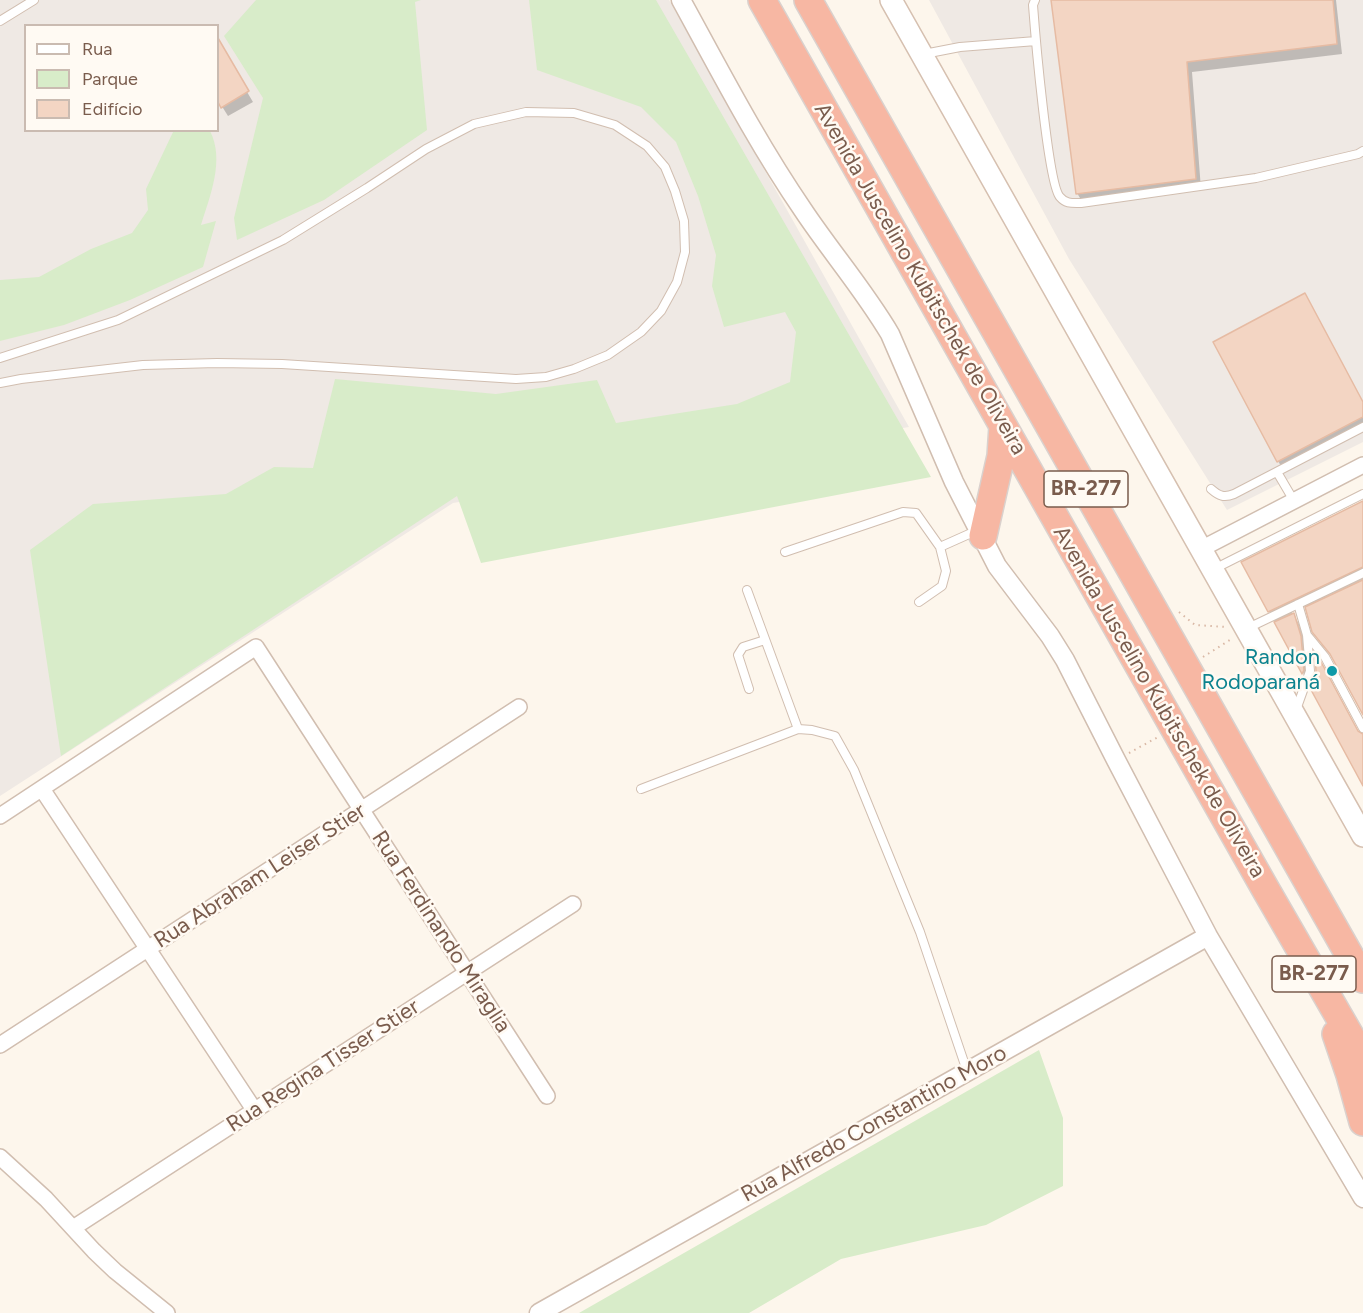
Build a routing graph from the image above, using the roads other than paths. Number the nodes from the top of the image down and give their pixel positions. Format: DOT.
graph roads {
  1 [pos="34,0"];
  2 [pos="681,0"];
  3 [pos="762,0"];
  4 [pos="808,0"];
  5 [pos="891,0"];
  6 [pos="1035,0"];
  7 [pos="0,21"];
  8 [pos="1036,41"];
  9 [pos="922,55"];
  10 [pos="1363,151"];
  11 [pos="0,358"];
  12 [pos="0,383"];
  13 [pos="1003,426"];
  14 [pos="1363,427"];
  15 [pos="1363,465"];
  16 [pos="1277,471"];
  17 [pos="1211,489"];
  18 [pos="1363,494"];
  19 [pos="1294,501"];
  20 [pos="981,533"];
  21 [pos="940,547"];
  22 [pos="1201,549"];
  23 [pos="785,552"];
  24 [pos="1213,570"];
  25 [pos="1363,573"];
  26 [pos="747,590"];
  27 [pos="919,602"];
  28 [pos="1298,604"];
  29 [pos="1246,629"];
  30 [pos="1307,634"];
  31 [pos="765,640"];
  32 [pos="749,689"];
  33 [pos="519,708"];
  34 [pos="1294,714"];
  35 [pos="1363,728"];
  36 [pos="798,729"];
  37 [pos="42,789"];
  38 [pos="641,789"];
  39 [pos="362,810"];
  40 [pos="0,816"];
  41 [pos="1363,836"];
  42 [pos="573,904"];
  43 [pos="1208,936"];
  44 [pos="148,949"];
  45 [pos="467,973"];
  46 [pos="1317,979"];
  47 [pos="1363,979"];
  48 [pos="0,1045"];
  49 [pos="1363,1058"];
  50 [pos="967,1072"];
  51 [pos="547,1096"];
  52 [pos="255,1111"];
  53 [pos="1363,1122"];
  54 [pos="0,1157"];
  55 [pos="1363,1198"];
  56 [pos="73,1228"];
  57 [pos="167,1313"];
  58 [pos="539,1313"];
  1 -- 7 [label="lane"];
  2 -- 20 [label="street"];
  3 -- 13 [label="highway, Avenida Juscelino Kubitschek de Oliveira / BR-277"];
  4 -- 47 [label="highway, Avenida Juscelino Kubitschek de Oliveira / BR-277"];
  5 -- 9 [label="main road"];
  6 -- 8 [label="lane"];
  8 -- 9 [label="lane"];
  8 -- 10 [label="lane"];
  9 -- 22 [label="main road"];
  11 -- 12 [label="lane"];
  13 -- 20 [label="highway"];
  13 -- 46 [label="highway, Avenida Juscelino Kubitschek de Oliveira / BR-277"];
  14 -- 16 [label="lane"];
  15 -- 19 [label="street"];
  16 -- 17 [label="lane"];
  16 -- 19 [label="lane"];
  18 -- 24 [label="lane"];
  19 -- 22 [label="street"];
  20 -- 21 [label="lane"];
  20 -- 43 [label="street"];
  21 -- 23 [label="lane"];
  21 -- 27 [label="lane"];
  22 -- 24 [label="main road"];
  24 -- 29 [label="main road"];
  25 -- 28 [label="lane"];
  26 -- 31 [label="lane"];
  28 -- 29 [label="lane"];
  28 -- 30 [label="lane"];
  29 -- 34 [label="main road"];
  30 -- 34 [label="lane"];
  30 -- 35 [label="lane"];
  31 -- 32 [label="lane"];
  31 -- 36 [label="lane"];
  33 -- 39 [label="street, Rua Abraham Leiser Stier"];
  34 -- 41 [label="main road"];
  36 -- 38 [label="lane"];
  36 -- 50 [label="lane"];
  37 -- 39 [label="street, Rua Ferdinando Miraglia"];
  37 -- 40 [label="street"];
  37 -- 44 [label="street"];
  39 -- 44 [label="street, Rua Abraham Leiser Stier"];
  39 -- 45 [label="street, Rua Ferdinando Miraglia"];
  42 -- 45 [label="street, Rua Regina Tisser Stier"];
  43 -- 50 [label="street, Rua Alfredo Constantino Moro"];
  43 -- 55 [label="street"];
  44 -- 48 [label="street, Rua Abraham Leiser Stier"];
  44 -- 52 [label="street"];
  45 -- 51 [label="street, Rua Ferdinando Miraglia"];
  45 -- 52 [label="street, Rua Regina Tisser Stier"];
  46 -- 49 [label="highway, Avenida Juscelino Kubitschek de Oliveira / BR-277"];
  46 -- 53 [label="highway"];
  50 -- 58 [label="street, Rua Alfredo Constantino Moro"];
  52 -- 56 [label="street, Rua Regina Tisser Stier"];
  54 -- 56 [label="street"];
  56 -- 57 [label="street"];
}
